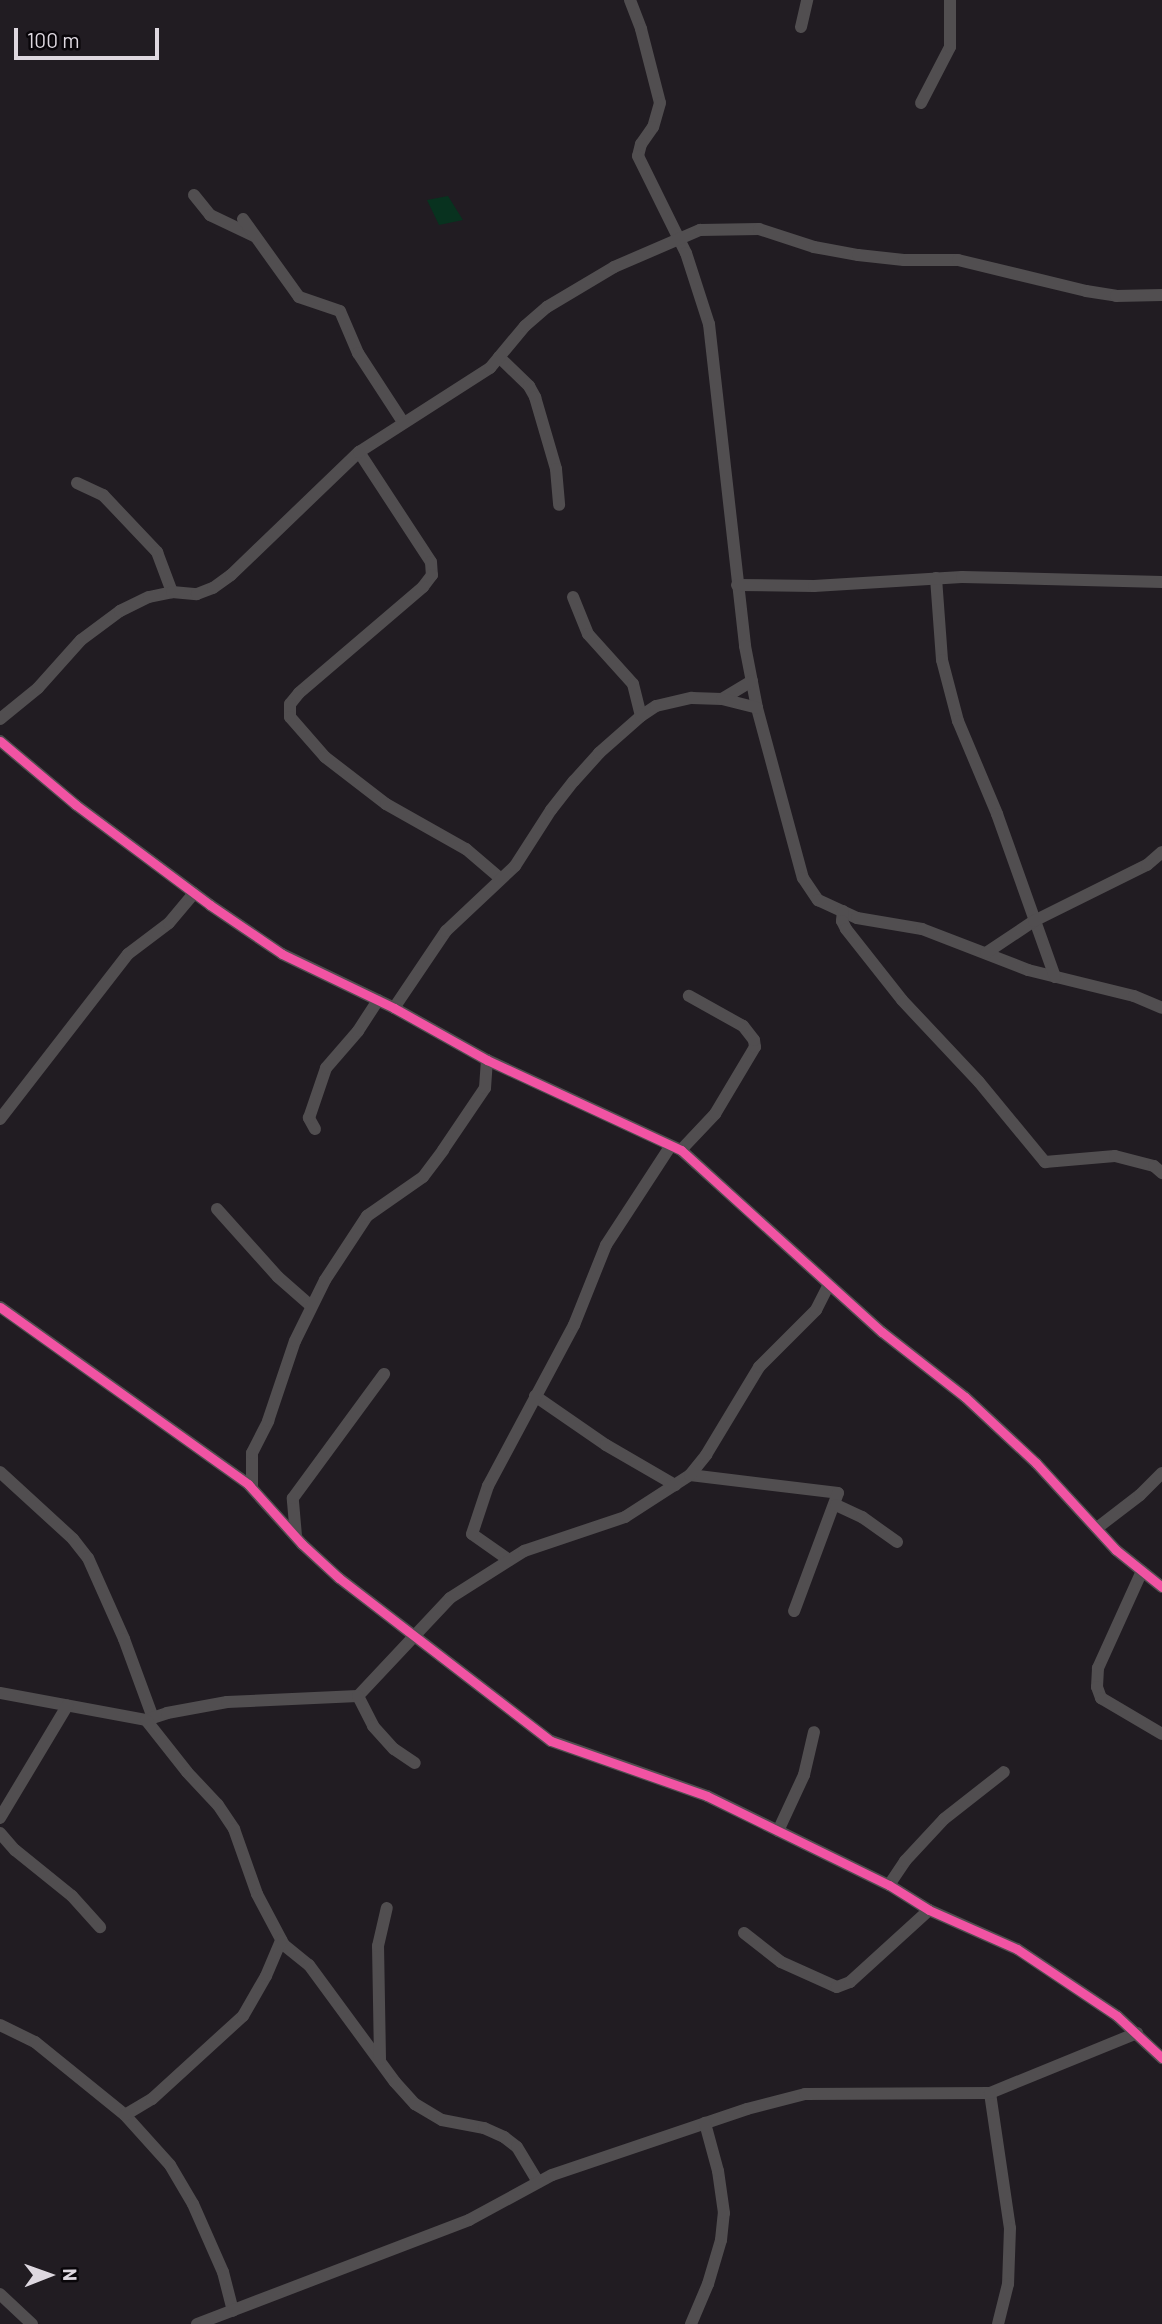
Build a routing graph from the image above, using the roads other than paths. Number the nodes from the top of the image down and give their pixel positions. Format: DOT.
graph roads {
  1 [pos="630,0"];
  2 [pos="807,0"];
  3 [pos="950,0"];
  4 [pos="801,27"];
  5 [pos="920,103"];
  6 [pos="194,195"];
  7 [pos="243,219"];
  8 [pos="255,236"];
  9 [pos="680,240"];
  10 [pos="1162,295"];
  11 [pos="499,357"];
  12 [pos="403,422"];
  13 [pos="359,452"];
  14 [pos="76,483"];
  15 [pos="559,505"];
  16 [pos="936,578"];
  17 [pos="1162,582"];
  18 [pos="737,585"];
  19 [pos="172,592"];
  20 [pos="573,597"];
  21 [pos="752,681"];
  22 [pos="722,699"];
  23 [pos="757,708"];
  24 [pos="641,716"];
  25 [pos="0,719"];
  26 [pos="0,741"];
  27 [pos="1162,852"];
  28 [pos="500,878"];
  29 [pos="194,893"];
  30 [pos="843,911"];
  31 [pos="1034,921"];
  32 [pos="986,953"];
  33 [pos="1055,977"];
  34 [pos="689,996"];
  35 [pos="378,1000"];
  36 [pos="394,1008"];
  37 [pos="1162,1008"];
  38 [pos="486,1060"];
  39 [pos="0,1119"];
  40 [pos="315,1129"];
  41 [pos="676,1149"];
  42 [pos="1162,1173"];
  43 [pos="216,1209"];
  44 [pos="829,1285"];
  45 [pos="311,1306"];
  46 [pos="0,1307"];
  47 [pos="384,1374"];
  48 [pos="535,1396"];
  49 [pos="0,1472"];
  50 [pos="1162,1473"];
  51 [pos="690,1475"];
  52 [pos="675,1485"];
  53 [pos="253,1488"];
  54 [pos="836,1505"];
  55 [pos="1097,1528"];
  56 [pos="297,1538"];
  57 [pos="897,1542"];
  58 [pos="509,1560"];
  59 [pos="1142,1571"];
  60 [pos="1162,1587"];
  61 [pos="794,1611"];
  62 [pos="414,1638"];
  63 [pos="0,1693"];
  64 [pos="358,1696"];
  65 [pos="67,1706"];
  66 [pos="149,1719"];
  67 [pos="814,1732"];
  68 [pos="1162,1734"];
  69 [pos="415,1763"];
  70 [pos="1004,1772"];
  71 [pos="0,1818"];
  72 [pos="778,1831"];
  73 [pos="0,1833"];
  74 [pos="889,1885"];
  75 [pos="387,1908"];
  76 [pos="929,1910"];
  77 [pos="100,1927"];
  78 [pos="744,1933"];
  79 [pos="281,1940"];
  80 [pos="0,2025"];
  81 [pos="1137,2033"];
  82 [pos="1162,2058"];
  83 [pos="380,2062"];
  84 [pos="990,2093"];
  85 [pos="125,2115"];
  86 [pos="705,2123"];
  87 [pos="538,2182"];
  88 [pos="0,2294"];
  89 [pos="233,2311"];
  90 [pos="32,2324"];
  91 [pos="197,2324"];
  92 [pos="691,2324"];
  93 [pos="998,2324"];
  1 -- 9 [label="street"];
  2 -- 4 [label="street"];
  3 -- 5 [label="street"];
  6 -- 8 [label="street"];
  7 -- 8 [label="street"];
  8 -- 12 [label="street"];
  9 -- 10 [label="street"];
  9 -- 11 [label="street"];
  9 -- 18 [label="street"];
  11 -- 12 [label="street"];
  11 -- 15 [label="street"];
  12 -- 13 [label="street"];
  13 -- 19 [label="street"];
  13 -- 28 [label="street"];
  14 -- 19 [label="street"];
  16 -- 17 [label="street"];
  16 -- 18 [label="street"];
  16 -- 31 [label="street"];
  18 -- 21 [label="street"];
  19 -- 25 [label="street"];
  20 -- 24 [label="street"];
  21 -- 22 [label="street"];
  21 -- 23 [label="street"];
  22 -- 23 [label="street"];
  22 -- 24 [label="street"];
  23 -- 30 [label="street"];
  24 -- 28 [label="street"];
  26 -- 29 [label="street"];
  27 -- 31 [label="street"];
  28 -- 36 [label="street"];
  29 -- 35 [label="street"];
  29 -- 39 [label="street"];
  30 -- 32 [label="street"];
  30 -- 42 [label="street"];
  31 -- 32 [label="street"];
  31 -- 33 [label="street"];
  32 -- 33 [label="street"];
  33 -- 37 [label="street"];
  34 -- 41 [label="street"];
  35 -- 36 [label="street"];
  35 -- 40 [label="street"];
  36 -- 38 [label="street"];
  38 -- 41 [label="street"];
  38 -- 45 [label="street"];
  41 -- 44 [label="street"];
  41 -- 48 [label="street"];
  43 -- 45 [label="street"];
  44 -- 51 [label="street"];
  44 -- 55 [label="street"];
  45 -- 53 [label="street"];
  46 -- 53 [label="street"];
  47 -- 56 [label="street"];
  48 -- 52 [label="street"];
  48 -- 58 [label="street"];
  49 -- 66 [label="street"];
  50 -- 55 [label="street"];
  51 -- 52 [label="street"];
  51 -- 54 [label="street"];
  52 -- 58 [label="street"];
  53 -- 56 [label="street"];
  54 -- 57 [label="street"];
  54 -- 61 [label="street"];
  55 -- 59 [label="street"];
  56 -- 62 [label="street"];
  58 -- 62 [label="street"];
  59 -- 60 [label="street"];
  59 -- 68 [label="street"];
  62 -- 64 [label="street"];
  62 -- 72 [label="street"];
  63 -- 65 [label="street"];
  64 -- 66 [label="street"];
  64 -- 69 [label="street"];
  65 -- 66 [label="street"];
  65 -- 71 [label="street"];
  66 -- 79 [label="street"];
  67 -- 72 [label="street"];
  70 -- 74 [label="street"];
  72 -- 74 [label="street"];
  73 -- 77 [label="street"];
  74 -- 76 [label="street"];
  75 -- 83 [label="street"];
  76 -- 78 [label="street"];
  76 -- 81 [label="street"];
  79 -- 83 [label="street"];
  79 -- 85 [label="street"];
  80 -- 85 [label="street"];
  81 -- 82 [label="street"];
  81 -- 84 [label="street"];
  83 -- 87 [label="street"];
  84 -- 86 [label="street"];
  84 -- 93 [label="street"];
  85 -- 89 [label="street"];
  86 -- 87 [label="street"];
  86 -- 92 [label="street"];
  87 -- 89 [label="street"];
  88 -- 90 [label="street"];
  89 -- 91 [label="street"];
}
